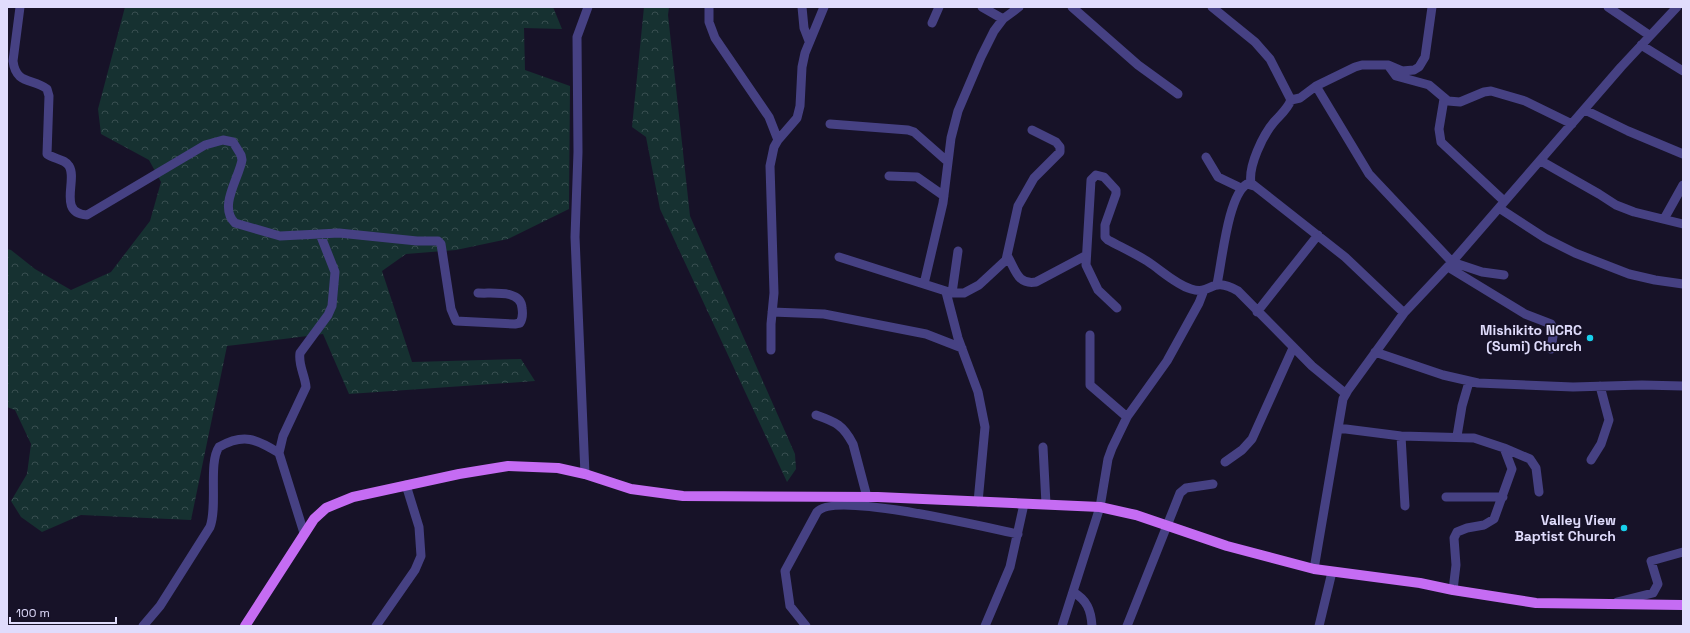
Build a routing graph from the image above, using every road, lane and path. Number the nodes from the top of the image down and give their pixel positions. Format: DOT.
graph roads {
  1 [pos="20,7"];
  2 [pos="588,7"];
  3 [pos="709,7"];
  4 [pos="802,7"];
  5 [pos="824,7"];
  6 [pos="939,7"];
  7 [pos="982,7"];
  8 [pos="1018,7"];
  9 [pos="1072,7"];
  10 [pos="1212,7"];
  11 [pos="1432,7"];
  12 [pos="1608,7"];
  13 [pos="1677,7"];
  14 [pos="1006,17"];
  15 [pos="932,22"];
  16 [pos="1649,35"];
  17 [pos="809,41"];
  18 [pos="1641,45"];
  19 [pos="1388,65"];
  20 [pos="1683,71"];
  21 [pos="1316,86"];
  22 [pos="1178,94"];
  23 [pos="1444,99"];
  24 [pos="1291,100"];
  25 [pos="1585,110"];
  26 [pos="830,124"];
  27 [pos="1572,124"];
  28 [pos="1032,130"];
  29 [pos="778,140"];
  30 [pos="1683,154"];
  31 [pos="1206,157"];
  32 [pos="1541,161"];
  33 [pos="948,162"];
  34 [pos="888,176"];
  35 [pos="1683,185"];
  36 [pos="1254,186"];
  37 [pos="1241,188"];
  38 [pos="944,196"];
  39 [pos="1502,204"];
  40 [pos="1664,220"];
  41 [pos="1683,224"];
  42 [pos="320,234"];
  43 [pos="1318,235"];
  44 [pos="958,251"];
  45 [pos="1085,256"];
  46 [pos="839,257"];
  47 [pos="1008,257"];
  48 [pos="1450,265"];
  49 [pos="1504,275"];
  50 [pos="924,284"];
  51 [pos="1216,284"];
  52 [pos="1683,284"];
  53 [pos="1204,290"];
  54 [pos="949,292"];
  55 [pos="478,293"];
  56 [pos="1117,308"];
  57 [pos="772,312"];
  58 [pos="1257,312"];
  59 [pos="1404,313"];
  60 [pos="1090,336"];
  61 [pos="962,348"];
  62 [pos="1293,348"];
  63 [pos="1550,349"];
  64 [pos="771,350"];
  65 [pos="1375,352"];
  66 [pos="1469,382"];
  67 [pos="1600,386"];
  68 [pos="1683,386"];
  69 [pos="1346,394"];
  70 [pos="816,415"];
  71 [pos="1127,417"];
  72 [pos="1338,428"];
  73 [pos="1401,436"];
  74 [pos="1457,436"];
  75 [pos="1043,447"];
  76 [pos="1504,448"];
  77 [pos="279,453"];
  78 [pos="1591,460"];
  79 [pos="1225,462"];
  80 [pos="585,474"];
  81 [pos="1212,484"];
  82 [pos="406,485"];
  83 [pos="1539,492"];
  84 [pos="867,497"];
  85 [pos="1446,497"];
  86 [pos="1502,497"];
  87 [pos="978,502"];
  88 [pos="1024,504"];
  89 [pos="1046,504"];
  90 [pos="1405,506"];
  91 [pos="1100,507"];
  92 [pos="1167,526"];
  93 [pos="304,533"];
  94 [pos="1018,534"];
  95 [pos="1683,552"];
  96 [pos="1314,569"];
  97 [pos="1332,572"];
  98 [pos="1453,590"];
  99 [pos="1073,592"];
  100 [pos="1608,605"];
  101 [pos="1683,605"];
  102 [pos="143,626"];
  103 [pos="245,626"];
  104 [pos="376,626"];
  105 [pos="806,626"];
  106 [pos="985,626"];
  107 [pos="1062,626"];
  108 [pos="1092,626"];
  109 [pos="1127,626"];
  110 [pos="1319,626"];
  1 -- 42 [label="street"];
  2 -- 80 [label="street"];
  3 -- 29 [label="street"];
  4 -- 17 [label="street"];
  5 -- 17 [label="street"];
  6 -- 15 [label="street"];
  7 -- 14 [label="street"];
  8 -- 14 [label="street"];
  9 -- 22 [label="street"];
  10 -- 24 [label="street"];
  11 -- 19 [label="street"];
  12 -- 16 [label="street"];
  13 -- 16 [label="street"];
  14 -- 33 [label="street"];
  16 -- 18 [label="street"];
  17 -- 29 [label="street"];
  18 -- 20 [label="street"];
  18 -- 25 [label="street"];
  19 -- 21 [label="street"];
  19 -- 23 [label="street"];
  21 -- 24 [label="street"];
  21 -- 48 [label="street"];
  23 -- 27 [label="street"];
  23 -- 39 [label="street"];
  24 -- 36 [label="street"];
  25 -- 27 [label="street"];
  25 -- 30 [label="street"];
  26 -- 33 [label="street"];
  27 -- 32 [label="street"];
  28 -- 47 [label="street"];
  29 -- 57 [label="street"];
  31 -- 37 [label="street"];
  32 -- 39 [label="street"];
  32 -- 40 [label="street"];
  33 -- 38 [label="street"];
  34 -- 38 [label="street"];
  35 -- 40 [label="street"];
  36 -- 37 [label="street"];
  36 -- 43 [label="street"];
  37 -- 51 [label="street"];
  38 -- 50 [label="street"];
  39 -- 48 [label="street"];
  39 -- 52 [label="street"];
  40 -- 41 [label="street"];
  42 -- 55 [label="street"];
  42 -- 77 [label="street"];
  43 -- 58 [label="street"];
  43 -- 59 [label="street"];
  44 -- 54 [label="street"];
  45 -- 47 [label="street"];
  45 -- 53 [label="street"];
  45 -- 56 [label="street"];
  46 -- 50 [label="street"];
  47 -- 54 [label="street"];
  48 -- 49 [label="street"];
  48 -- 59 [label="street"];
  48 -- 63 [label="street"];
  50 -- 54 [label="street"];
  51 -- 53 [label="street"];
  51 -- 58 [label="street"];
  53 -- 71 [label="street"];
  54 -- 61 [label="street"];
  57 -- 61 [label="street"];
  57 -- 64 [label="street"];
  58 -- 62 [label="street"];
  59 -- 65 [label="street"];
  60 -- 71 [label="street"];
  61 -- 87 [label="street"];
  62 -- 69 [label="street"];
  62 -- 79 [label="street"];
  65 -- 66 [label="street"];
  65 -- 69 [label="street"];
  66 -- 67 [label="street"];
  66 -- 74 [label="street"];
  67 -- 68 [label="street"];
  67 -- 78 [label="street"];
  69 -- 72 [label="street"];
  70 -- 84 [label="street"];
  71 -- 91 [label="street"];
  72 -- 73 [label="street"];
  72 -- 96 [label="street"];
  73 -- 74 [label="street"];
  73 -- 90 [label="street"];
  74 -- 76 [label="street"];
  75 -- 89 [label="street"];
  76 -- 83 [label="street"];
  76 -- 86 [label="street"];
  77 -- 93 [label="street"];
  77 -- 102 [label="street"];
  80 -- 82 [label="main road"];
  80 -- 84 [label="main road"];
  81 -- 92 [label="street"];
  82 -- 93 [label="main road"];
  82 -- 104 [label="street"];
  84 -- 87 [label="main road"];
  85 -- 86 [label="street"];
  86 -- 98 [label="street"];
  87 -- 88 [label="main road"];
  88 -- 89 [label="main road"];
  88 -- 94 [label="street"];
  89 -- 91 [label="main road"];
  91 -- 92 [label="main road"];
  91 -- 99 [label="street"];
  92 -- 96 [label="main road"];
  92 -- 109 [label="street"];
  93 -- 103 [label="main road"];
  94 -- 105 [label="street"];
  94 -- 106 [label="street"];
  95 -- 100 [label="street"];
  96 -- 97 [label="main road"];
  97 -- 98 [label="main road"];
  97 -- 110 [label="street"];
  98 -- 100 [label="main road"];
  99 -- 107 [label="street"];
  99 -- 108 [label="street"];
  100 -- 101 [label="main road"];
}
